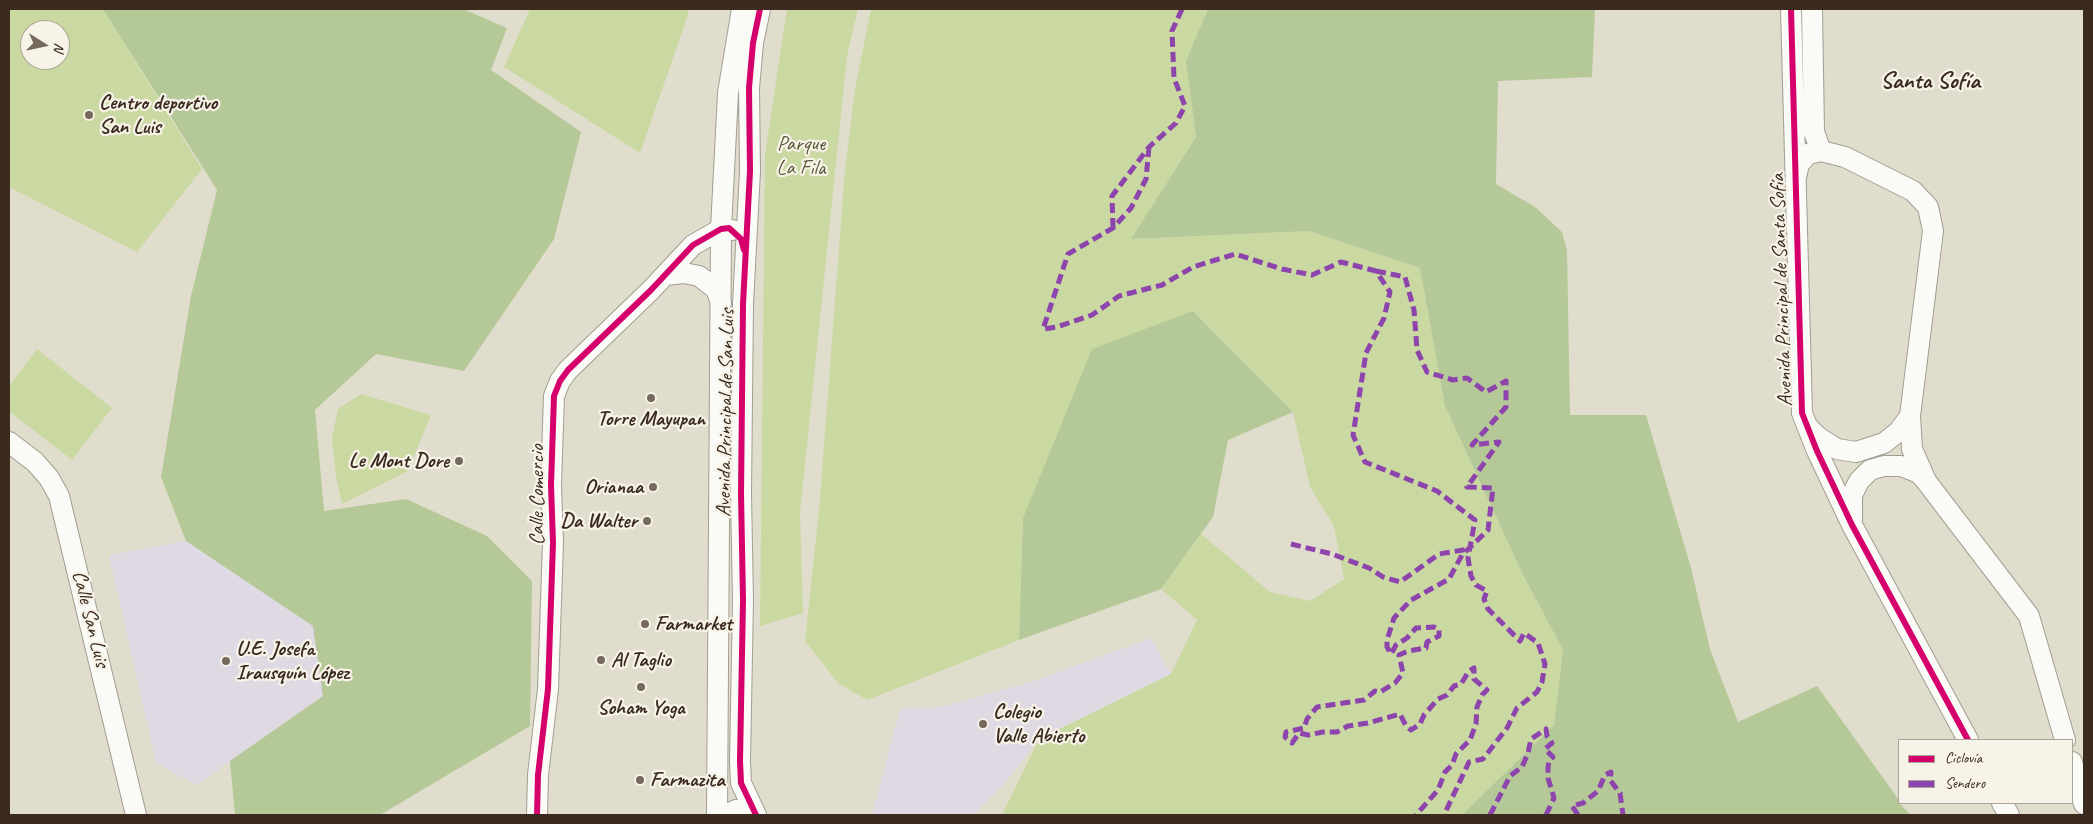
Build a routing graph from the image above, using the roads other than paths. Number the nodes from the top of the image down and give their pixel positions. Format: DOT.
graph roads {
  1 [pos="742,9"];
  2 [pos="760,9"];
  3 [pos="1790,9"];
  4 [pos="1812,9"];
  5 [pos="1821,151"];
  6 [pos="724,154"];
  7 [pos="750,155"];
  8 [pos="1794,184"];
  9 [pos="721,229"];
  10 [pos="746,257"];
  11 [pos="665,275"];
  12 [pos="721,304"];
  13 [pos="1910,416"];
  14 [pos="1805,423"];
  15 [pos="9,442"];
  16 [pos="1926,481"];
  17 [pos="1852,525"];
  18 [pos="1967,739"];
  19 [pos="2066,739"];
  20 [pos="2073,766"];
  21 [pos="2003,804"];
  22 [pos="2084,804"];
  23 [pos="136,815"];
  24 [pos="537,815"];
  25 [pos="717,815"];
  26 [pos="725,815"];
  27 [pos="756,815"];
  28 [pos="2009,815"];
  1 -- 6 [label="street, Avenida Principal de San Luis"];
  2 -- 7 [label="street, Avenida Principal de San Luis"];
  3 -- 8 [label="street, Avenida Principal de Santa Sofía"];
  4 -- 5 [label="street"];
  5 -- 8 [label="street"];
  5 -- 13 [label="street"];
  6 -- 7 [label="street"];
  6 -- 9 [label="street, Avenida Principal de San Luis"];
  7 -- 10 [label="street, Avenida Principal de San Luis"];
  8 -- 14 [label="street, Avenida Principal de Santa Sofía"];
  9 -- 10 [label="street"];
  9 -- 11 [label="street, Calle Comercio"];
  9 -- 12 [label="street, Avenida Principal de San Luis"];
  10 -- 27 [label="street, Avenida Principal de San Luis"];
  11 -- 12 [label="street"];
  11 -- 24 [label="street, Calle Comercio"];
  12 -- 25 [label="street, Avenida Principal de San Luis"];
  13 -- 14 [label="street, Avenida Principal de Santa Sofía"];
  13 -- 16 [label="street"];
  14 -- 17 [label="street, Avenida Principal de Santa Sofía"];
  15 -- 23 [label="street, Calle San Luis"];
  16 -- 17 [label="street"];
  16 -- 19 [label="street"];
  17 -- 18 [label="street, Avenida Principal de Santa Sofía"];
  20 -- 22 [label="street"];
  21 -- 28 [label="street"];
  26 -- 27 [label="street"];
}
